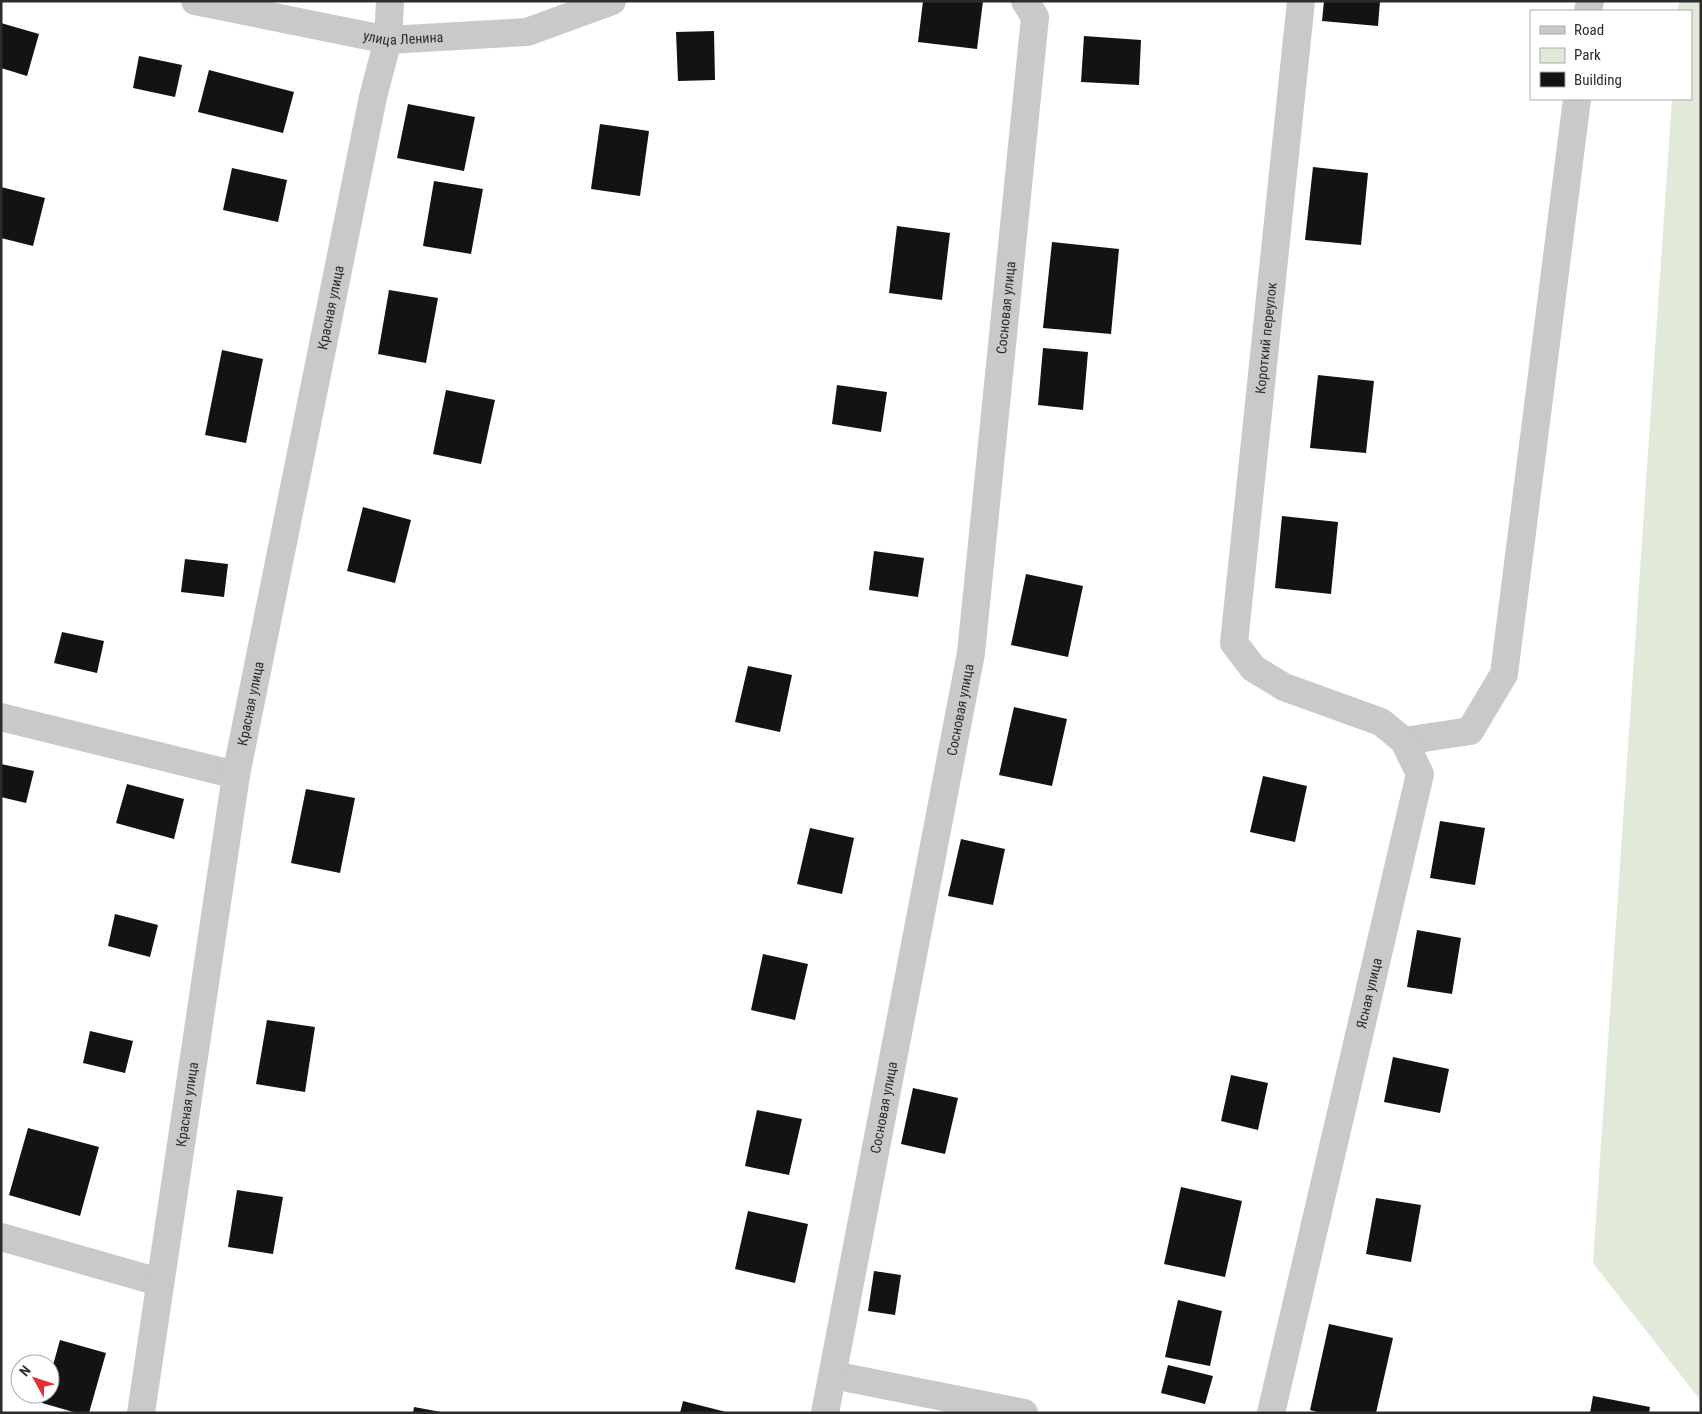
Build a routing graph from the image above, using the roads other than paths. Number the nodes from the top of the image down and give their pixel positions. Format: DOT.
graph roads {
  1 [pos="194,1"];
  2 [pos="390,1"];
  3 [pos="612,1"];
  4 [pos="1025,1"];
  5 [pos="1301,1"];
  6 [pos="388,40"];
  7 [pos="1577,100"];
  8 [pos="1252,668"];
  9 [pos="1,717"];
  10 [pos="1404,741"];
  11 [pos="236,775"];
  12 [pos="1,1237"];
  13 [pos="159,1282"];
  14 [pos="834,1375"];
  15 [pos="140,1413"];
  16 [pos="825,1413"];
  17 [pos="1024,1413"];
  18 [pos="1271,1413"];
  1 -- 6 [label="street, улица Ленина"];
  2 -- 6 [label="street, Красная улица"];
  3 -- 6 [label="street, улица Ленина"];
  4 -- 14 [label="street, Сосновая улица"];
  5 -- 8 [label="street, Короткий переулок"];
  6 -- 11 [label="street, Красная улица"];
  7 -- 10 [label="street"];
  8 -- 10 [label="street, Ясная улица"];
  9 -- 11 [label="street"];
  10 -- 18 [label="street, Ясная улица"];
  11 -- 13 [label="street, Красная улица"];
  12 -- 13 [label="street"];
  13 -- 15 [label="street, Красная улица"];
  14 -- 16 [label="street, Сосновая улица"];
  14 -- 17 [label="street"];
}
